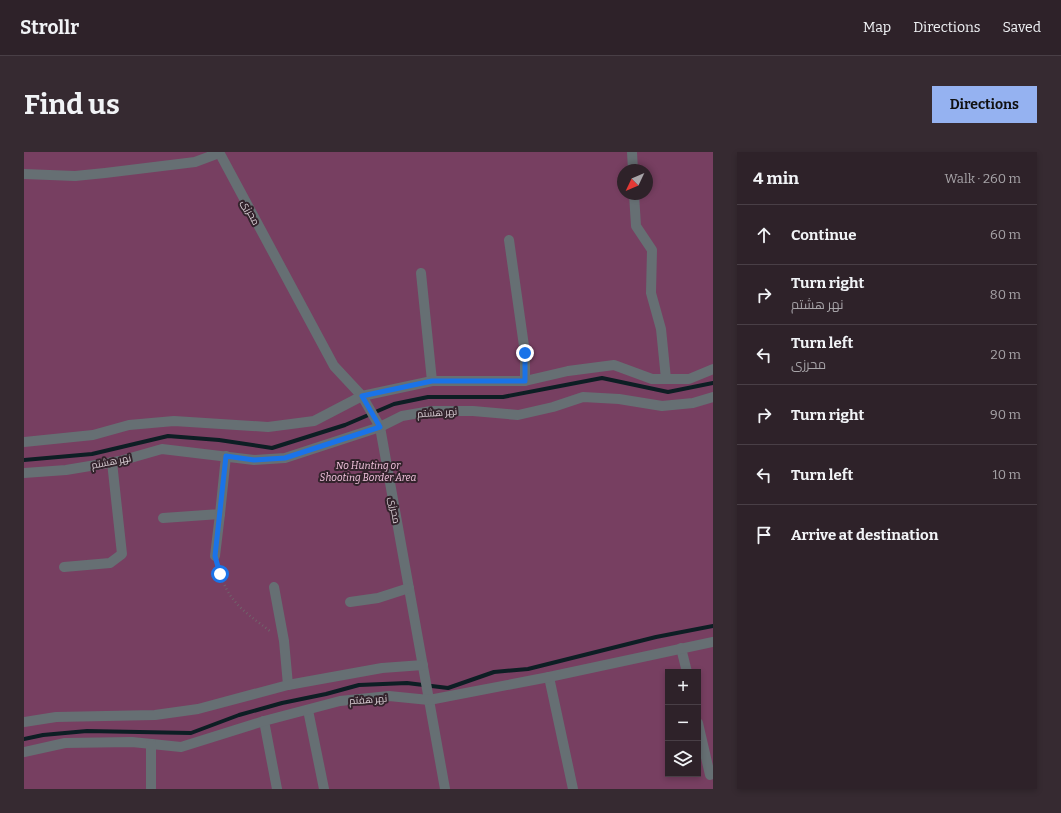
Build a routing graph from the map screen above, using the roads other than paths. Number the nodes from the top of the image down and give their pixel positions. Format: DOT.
graph roads {
  1 [pos="219,152"];
  2 [pos="632,152"];
  3 [pos="632,164"];
  4 [pos="24,174"];
  5 [pos="634,200"];
  6 [pos="509,240"];
  7 [pos="421,273"];
  8 [pos="713,369"];
  9 [pos="666,379"];
  10 [pos="432,381"];
  11 [pos="525,381"];
  12 [pos="713,397"];
  13 [pos="364,401"];
  14 [pos="378,424"];
  15 [pos="24,442"];
  16 [pos="226,456"];
  17 [pos="112,462"];
  18 [pos="24,473"];
  19 [pos="220,514"];
  20 [pos="163,518"];
  21 [pos="215,556"];
  22 [pos="64,567"];
  23 [pos="274,587"];
  24 [pos="409,588"];
  25 [pos="350,602"];
  26 [pos="713,642"];
  27 [pos="681,648"];
  28 [pos="423,665"];
  29 [pos="686,669"];
  30 [pos="549,677"];
  31 [pos="288,685"];
  32 [pos="429,697"];
  33 [pos="308,710"];
  34 [pos="264,721"];
  35 [pos="24,722"];
  36 [pos="701,736"];
  37 [pos="151,744"];
  38 [pos="24,752"];
  39 [pos="710,775"];
  40 [pos="151,789"];
  41 [pos="277,789"];
  42 [pos="324,789"];
  43 [pos="445,789"];
  44 [pos="573,789"];
  1 -- 4 [label="street"];
  1 -- 13 [label="street, محرزی"];
  2 -- 3 [label="street"];
  5 -- 9 [label="street"];
  6 -- 11 [label="street"];
  7 -- 10 [label="street"];
  8 -- 9 [label="street"];
  9 -- 11 [label="street"];
  10 -- 11 [label="street"];
  10 -- 13 [label="street"];
  12 -- 14 [label="street, نهر هشتم"];
  13 -- 14 [label="street, محرزی"];
  13 -- 15 [label="street"];
  14 -- 16 [label="street, نهر هشتم"];
  14 -- 24 [label="street, محرزی"];
  16 -- 17 [label="street, نهر هشتم"];
  16 -- 19 [label="street"];
  17 -- 18 [label="street, نهر هشتم"];
  17 -- 22 [label="street"];
  19 -- 20 [label="street"];
  19 -- 21 [label="street"];
  23 -- 31 [label="street"];
  24 -- 25 [label="street"];
  24 -- 28 [label="street, محرزی"];
  26 -- 27 [label="street, نهر هفتم"];
  27 -- 29 [label="street"];
  27 -- 30 [label="street, نهر هفتم"];
  28 -- 31 [label="street"];
  28 -- 32 [label="street, محرزی"];
  30 -- 32 [label="street, نهر هفتم"];
  30 -- 44 [label="street"];
  31 -- 35 [label="street"];
  32 -- 33 [label="street, نهر هفتم"];
  32 -- 43 [label="street, محرزی"];
  33 -- 34 [label="street, نهر هفتم"];
  33 -- 42 [label="street"];
  34 -- 37 [label="street, نهر هفتم"];
  34 -- 41 [label="street"];
  36 -- 39 [label="street"];
  37 -- 38 [label="street, نهر هفتم"];
  37 -- 40 [label="street"];
}
